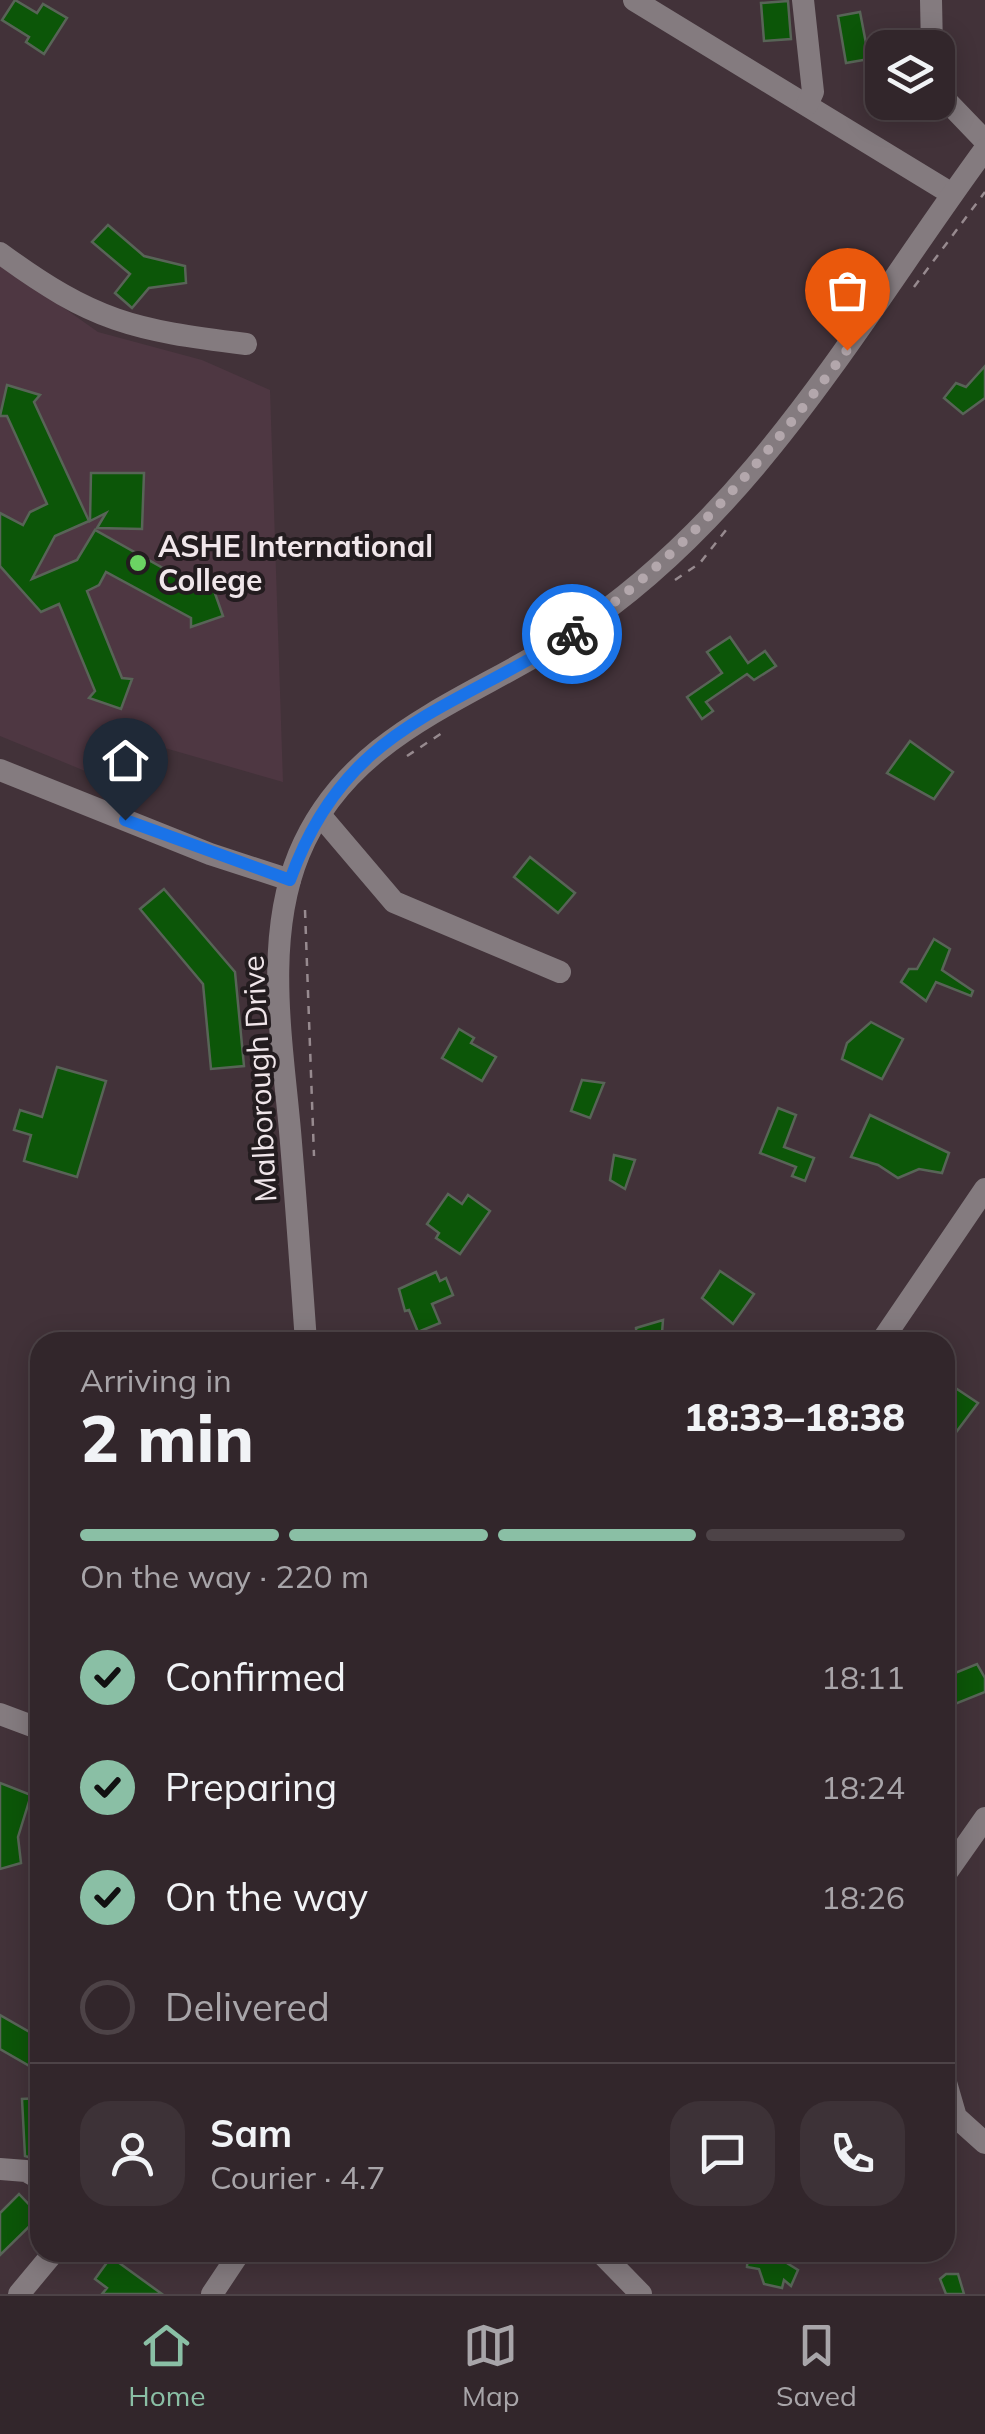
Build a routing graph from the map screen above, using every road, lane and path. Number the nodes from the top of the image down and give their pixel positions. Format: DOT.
graph roads {
  1 [pos="634,0"];
  2 [pos="802,0"];
  3 [pos="931,0"];
  4 [pos="932,30"];
  5 [pos="807,105"];
  6 [pos="955,110"];
  7 [pos="985,141"];
  8 [pos="985,150"];
  9 [pos="985,192"];
  10 [pos="952,194"];
  11 [pos="0,254"];
  12 [pos="907,297"];
  13 [pos="246,344"];
  14 [pos="735,518"];
  15 [pos="668,585"];
  16 [pos="441,734"];
  17 [pos="392,766"];
  18 [pos="0,770"];
  19 [pos="320,815"];
  20 [pos="297,887"];
  21 [pos="560,972"];
  22 [pos="314,1167"];
  23 [pos="985,1189"];
  24 [pos="305,1332"];
  25 [pos="888,1332"];
  26 [pos="0,1714"];
  27 [pos="30,1724"];
  28 [pos="985,1818"];
  29 [pos="955,1861"];
  30 [pos="955,2114"];
  31 [pos="985,2144"];
  32 [pos="0,2169"];
  33 [pos="30,2174"];
  34 [pos="46,2262"];
  35 [pos="233,2262"];
  36 [pos="610,2262"];
  37 [pos="19,2294"];
  38 [pos="212,2294"];
  39 [pos="640,2294"];
  1 -- 5 [label="street"];
  2 -- 5 [label="street"];
  3 -- 4 [label="street"];
  5 -- 10 [label="street"];
  6 -- 7 [label="street"];
  8 -- 10 [label="street, Malborough Drive"];
  9 -- 12 [label="path"];
  10 -- 19 [label="street, Malborough Drive"];
  11 -- 13 [label="street"];
  14 -- 15 [label="path"];
  16 -- 17 [label="path"];
  18 -- 20 [label="street"];
  19 -- 20 [label="street, Malborough Drive"];
  19 -- 21 [label="street"];
  20 -- 22 [label="path"];
  20 -- 24 [label="street, Malborough Drive"];
  23 -- 25 [label="street"];
  26 -- 27 [label="street"];
  28 -- 29 [label="street"];
  30 -- 31 [label="street"];
  32 -- 33 [label="street"];
  34 -- 37 [label="street"];
  35 -- 38 [label="street"];
  36 -- 39 [label="street"];
}
